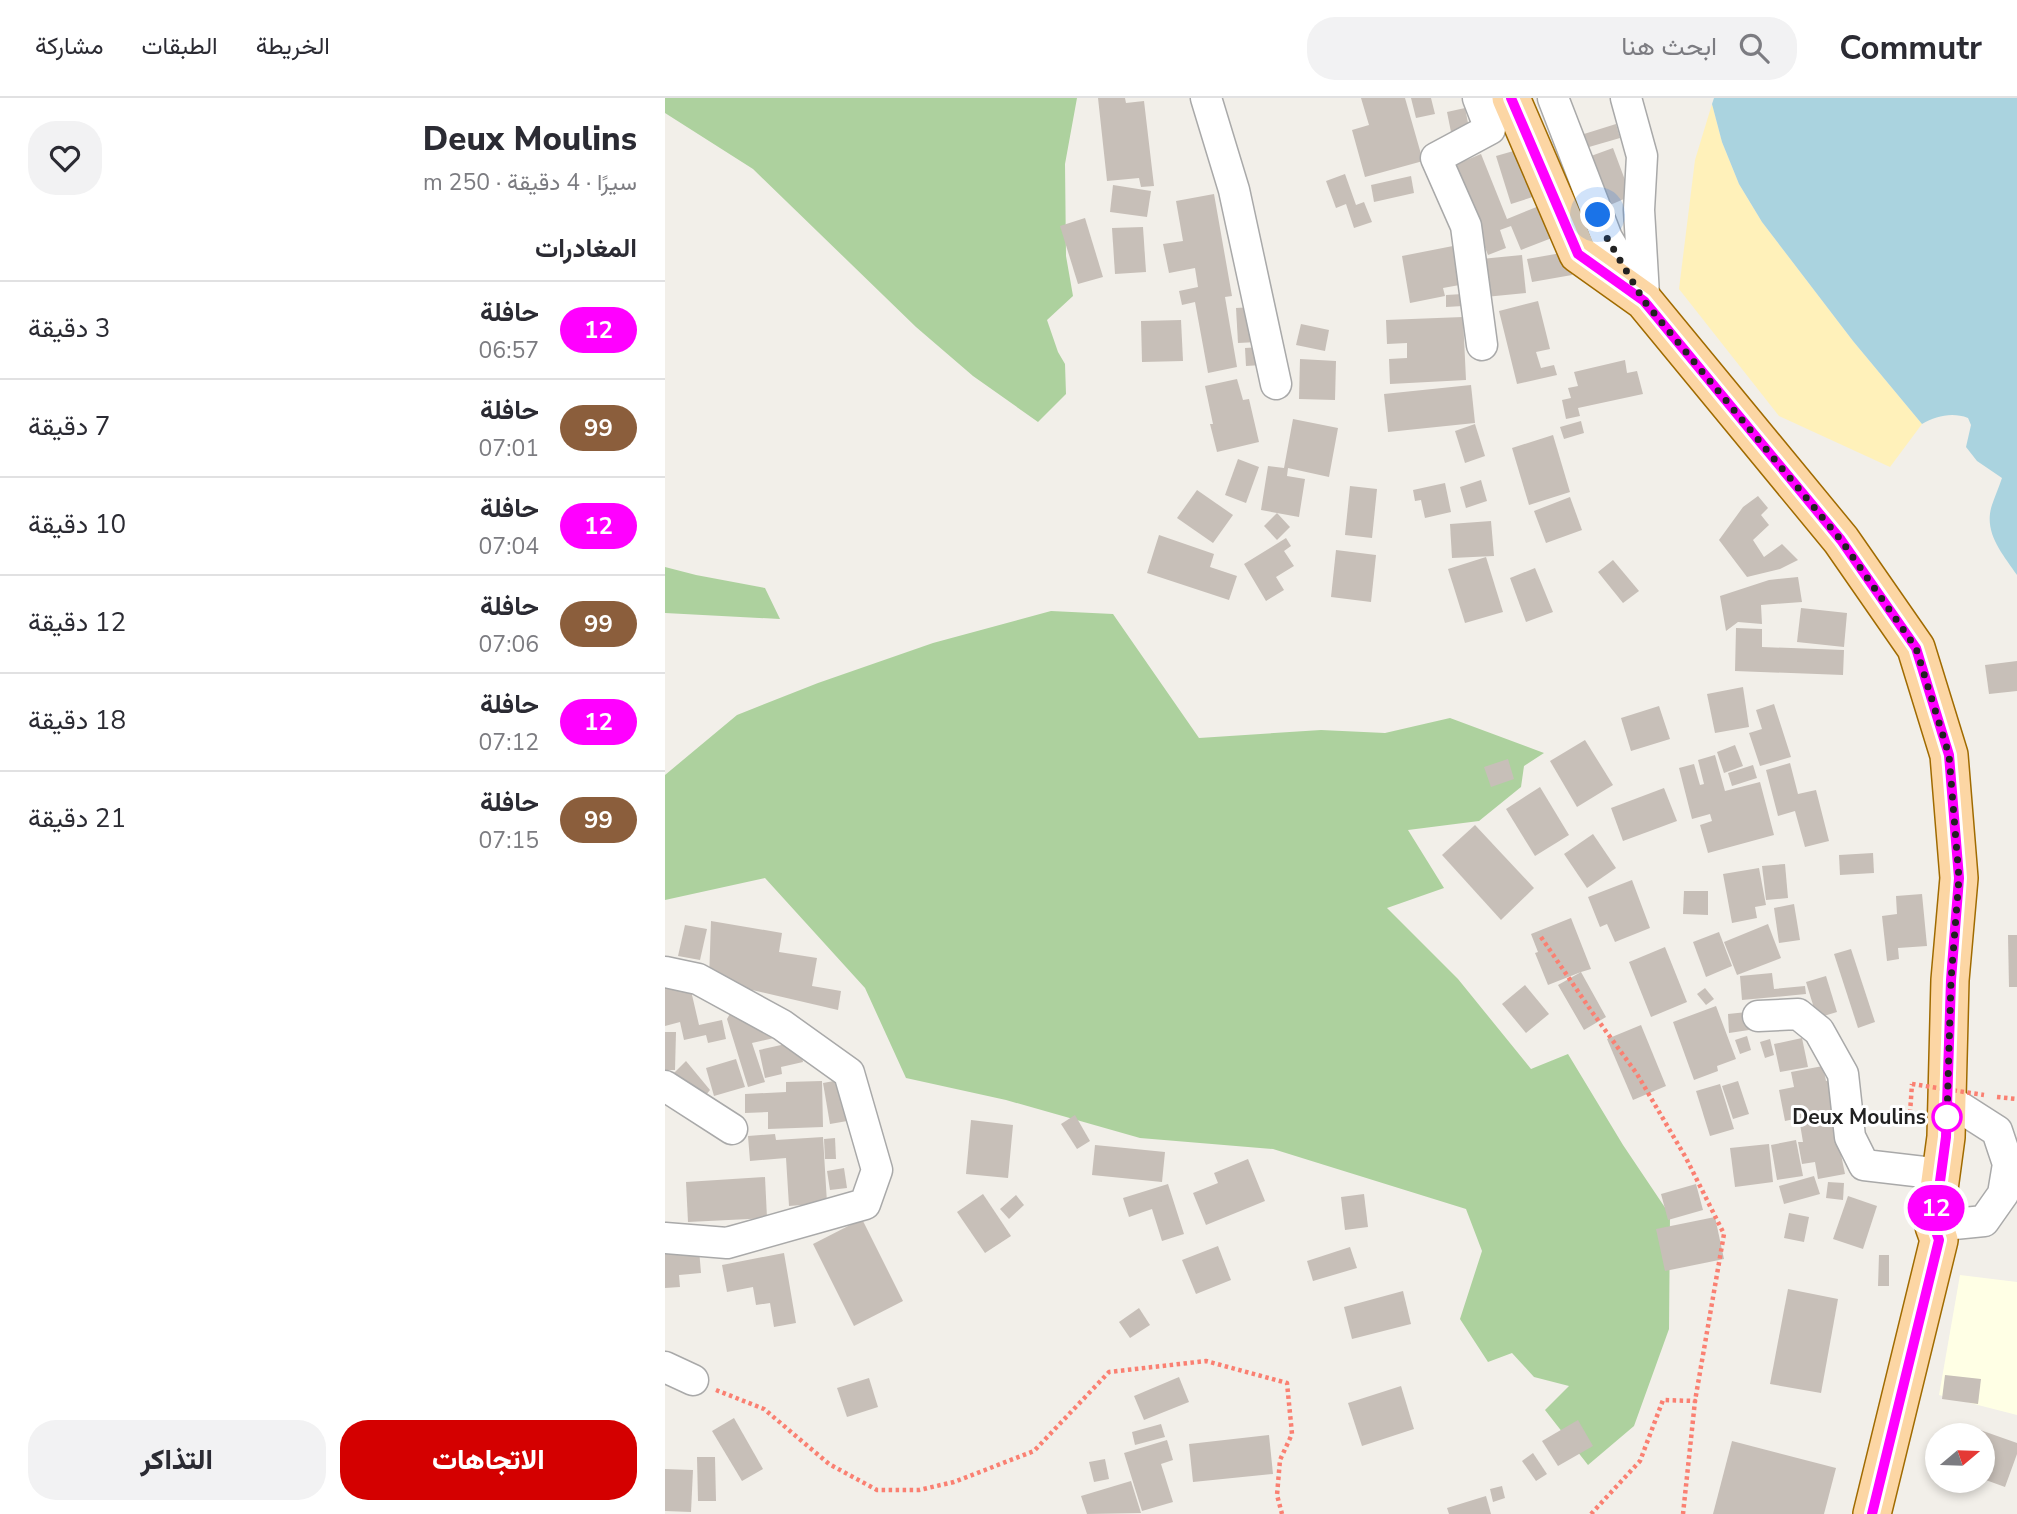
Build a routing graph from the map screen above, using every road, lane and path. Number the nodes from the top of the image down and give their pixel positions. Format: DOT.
graph roads {
  1 [pos="1206,98"];
  2 [pos="1478,98"];
  3 [pos="1511,98"];
  4 [pos="1553,98"];
  5 [pos="1626,98"];
  6 [pos="1644,301"];
  7 [pos="1482,345"];
  8 [pos="1276,384"];
  9 [pos="1541,937"];
  10 [pos="665,972"];
  11 [pos="1758,1016"];
  12 [pos="665,1086"];
  13 [pos="1985,1095"];
  14 [pos="1947,1099"];
  15 [pos="1910,1113"];
  16 [pos="732,1129"];
  17 [pos="1941,1174"];
  18 [pos="1934,1226"];
  19 [pos="665,1238"];
  20 [pos="665,1367"];
  21 [pos="693,1380"];
  22 [pos="1695,1401"];
  23 [pos="1282,1514"];
  24 [pos="1591,1514"];
  25 [pos="1683,1514"];
  26 [pos="1872,1514"];
  1 -- 8 [label="street"];
  2 -- 7 [label="street"];
  3 -- 6 [label="main road"];
  4 -- 6 [label="street"];
  5 -- 6 [label="street"];
  6 -- 14 [label="main road"];
  9 -- 22 [label="path"];
  10 -- 19 [label="street"];
  11 -- 17 [label="street"];
  12 -- 16 [label="street"];
  13 -- 15 [label="path, bridge"];
  14 -- 17 [label="main road"];
  14 -- 18 [label="street"];
  17 -- 18 [label="main road"];
  18 -- 26 [label="main road"];
  20 -- 21 [label="street"];
  21 -- 23 [label="path"];
  22 -- 24 [label="path"];
  22 -- 25 [label="path"];
}
